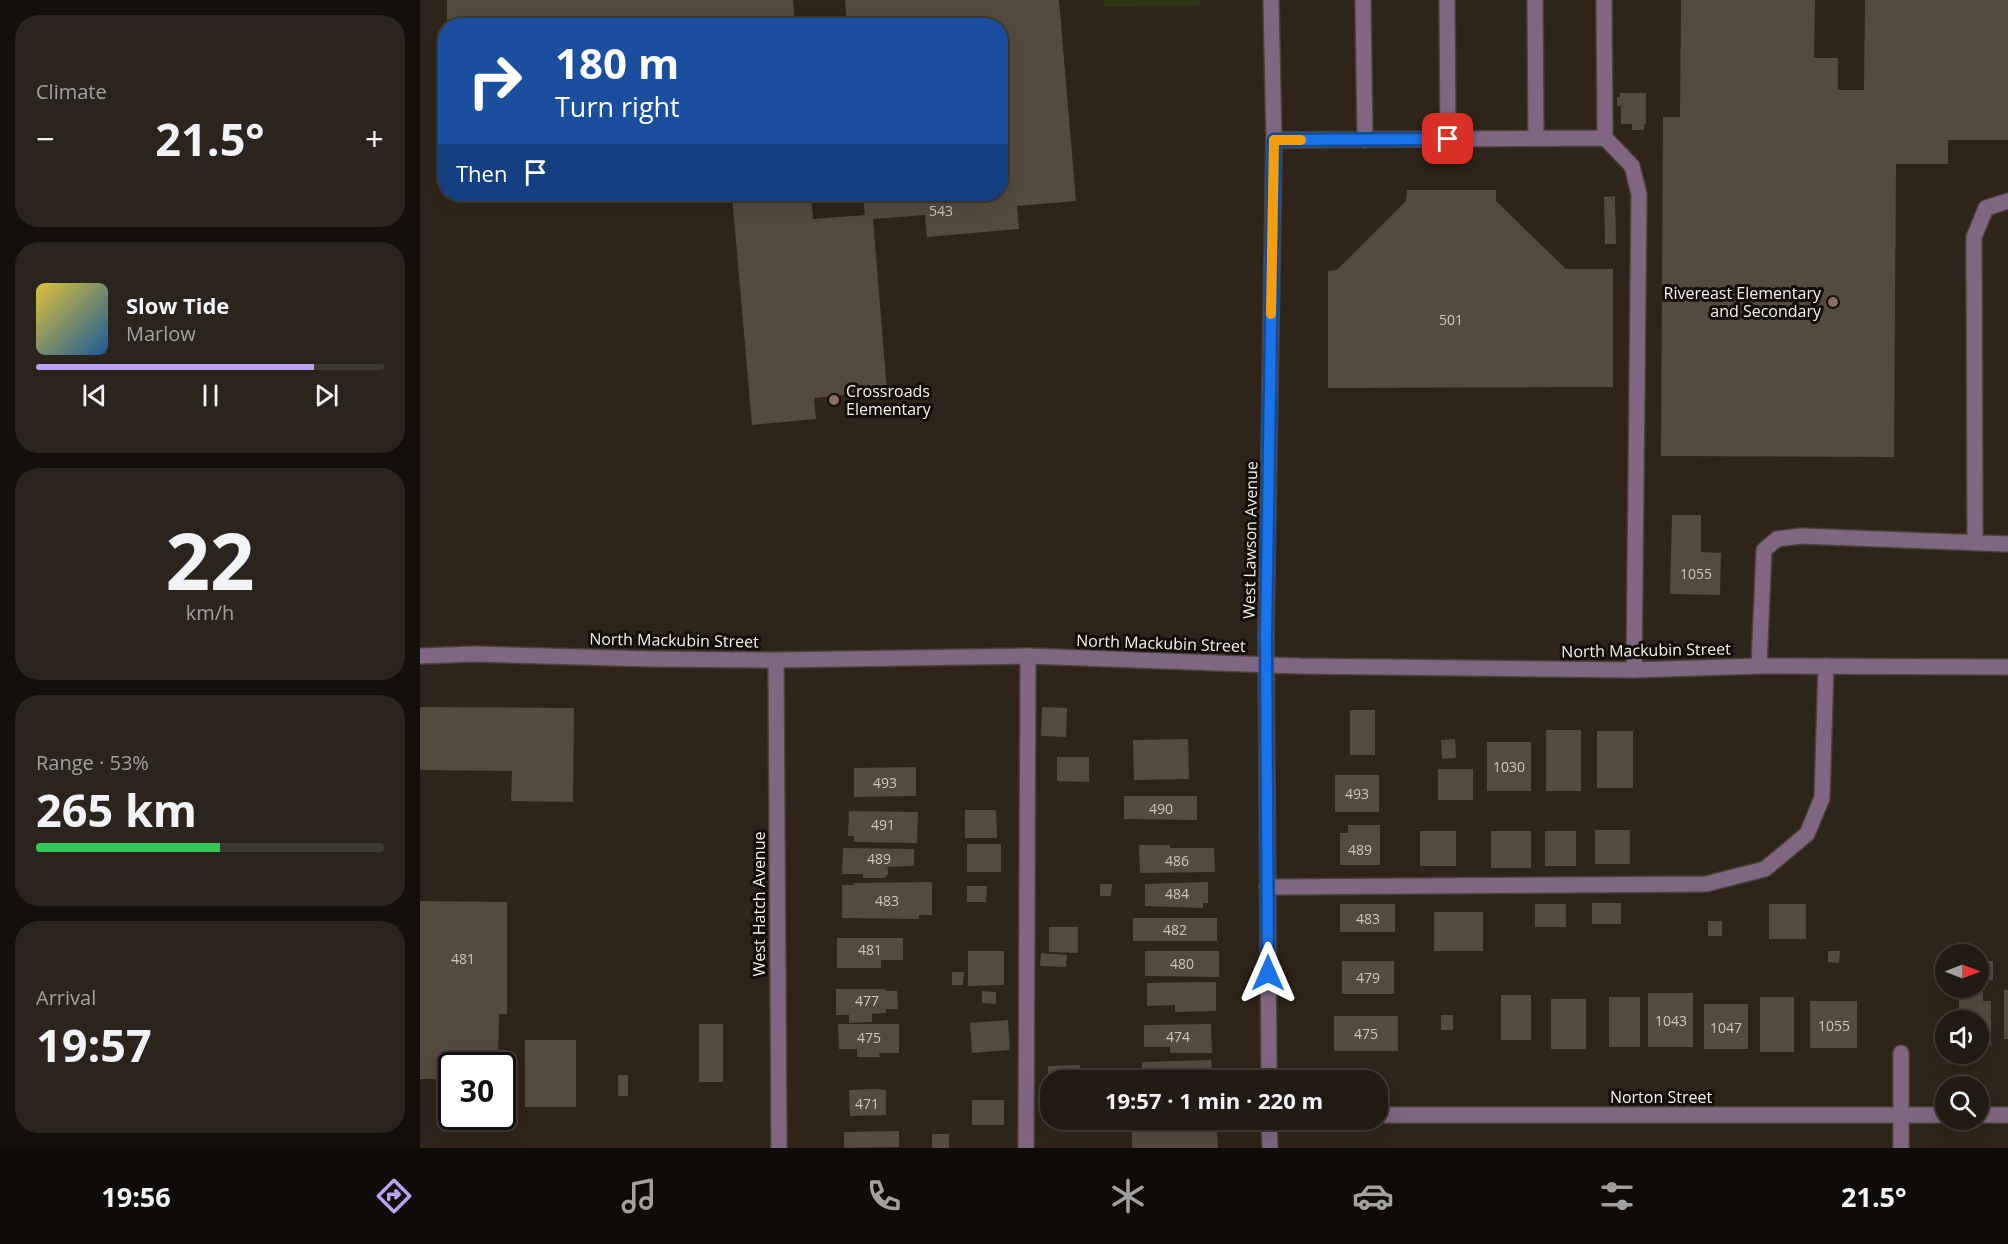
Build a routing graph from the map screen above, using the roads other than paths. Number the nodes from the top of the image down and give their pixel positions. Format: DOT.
graph roads {
  1 [pos="1271,0"];
  2 [pos="1363,0"];
  3 [pos="1447,0"];
  4 [pos="1535,0"];
  5 [pos="1604,0"];
  6 [pos="1536,138"];
  7 [pos="1605,138"];
  8 [pos="1448,139"];
  9 [pos="1274,140"];
  10 [pos="1365,140"];
  11 [pos="2008,201"];
  12 [pos="1975,543"];
  13 [pos="2008,544"];
  14 [pos="420,656"];
  15 [pos="1028,656"];
  16 [pos="776,660"];
  17 [pos="1266,665"];
  18 [pos="1759,666"];
  19 [pos="1826,666"];
  20 [pos="2008,667"];
  21 [pos="1634,670"];
  22 [pos="1267,887"];
  23 [pos="1901,1053"];
  24 [pos="1269,1070"];
  25 [pos="1388,1115"];
  26 [pos="1901,1115"];
  27 [pos="1935,1115"];
  28 [pos="1989,1115"];
  29 [pos="2008,1115"];
  30 [pos="1269,1130"];
  31 [pos="779,1148"];
  32 [pos="1026,1148"];
  33 [pos="1270,1148"];
  34 [pos="1901,1148"];
  1 -- 9 [label="street, West Lawson Avenue"];
  2 -- 10 [label="street"];
  3 -- 8 [label="street"];
  4 -- 6 [label="street"];
  5 -- 7 [label="street"];
  6 -- 7 [label="street"];
  6 -- 8 [label="street"];
  7 -- 21 [label="street"];
  8 -- 10 [label="street"];
  9 -- 10 [label="street"];
  9 -- 17 [label="street, West Lawson Avenue"];
  11 -- 12 [label="street"];
  12 -- 13 [label="street"];
  12 -- 18 [label="street"];
  14 -- 16 [label="street, North Mackubin Street"];
  15 -- 16 [label="street, North Mackubin Street"];
  15 -- 17 [label="street, North Mackubin Street"];
  15 -- 32 [label="street"];
  16 -- 31 [label="street, West Hatch Avenue"];
  17 -- 21 [label="street, North Mackubin Street"];
  17 -- 22 [label="street, West Lawson Avenue"];
  18 -- 19 [label="street, North Mackubin Street"];
  18 -- 21 [label="street, North Mackubin Street"];
  19 -- 20 [label="street, North Mackubin Street"];
  19 -- 22 [label="street"];
  22 -- 24 [label="street, West Lawson Avenue"];
  23 -- 26 [label="street"];
  25 -- 26 [label="street, Norton Street"];
  26 -- 27 [label="street, Norton Street"];
  26 -- 34 [label="street"];
  28 -- 29 [label="street"];
  30 -- 33 [label="street"];
}
